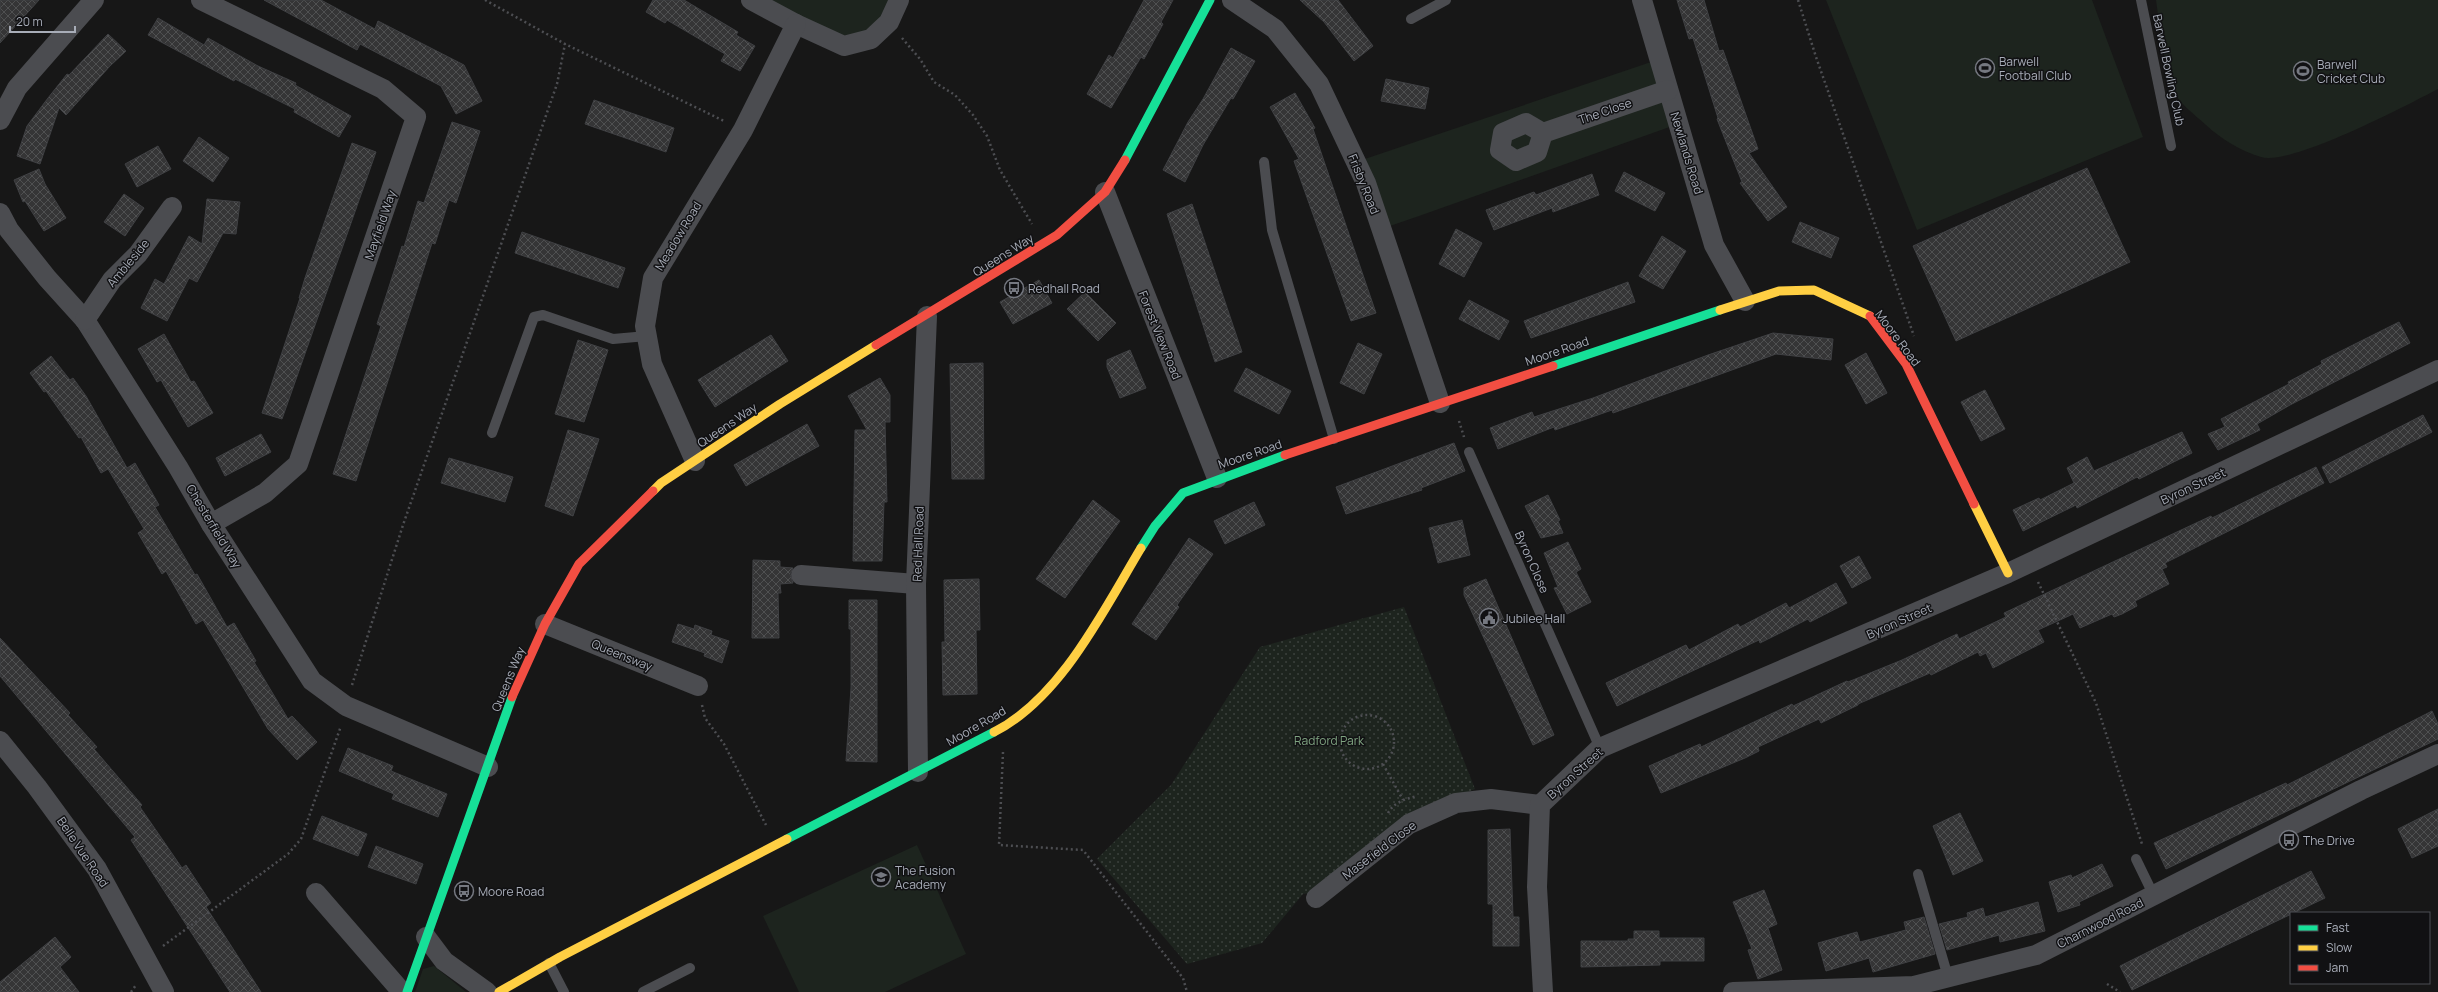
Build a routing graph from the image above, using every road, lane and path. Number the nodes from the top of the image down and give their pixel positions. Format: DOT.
graph roads {
  1 [pos="94,0"];
  2 [pos="202,0"];
  3 [pos="485,0"];
  4 [pos="751,0"];
  5 [pos="899,0"];
  6 [pos="1210,0"];
  7 [pos="1232,0"];
  8 [pos="1446,0"];
  9 [pos="1642,0"];
  10 [pos="1798,0"];
  11 [pos="2141,0"];
  12 [pos="1411,19"];
  13 [pos="889,22"];
  14 [pos="796,24"];
  15 [pos="565,44"];
  16 [pos="1668,90"];
  17 [pos="0,120"];
  18 [pos="743,130"];
  19 [pos="1543,133"];
  20 [pos="2171,146"];
  21 [pos="1264,162"];
  22 [pos="1105,192"];
  23 [pos="172,207"];
  24 [pos="0,213"];
  25 [pos="1043,244"];
  26 [pos="1745,301"];
  27 [pos="927,316"];
  28 [pos="85,320"];
  29 [pos="646,336"];
  30 [pos="1915,338"];
  31 [pos="2438,370"];
  32 [pos="1446,401"];
  33 [pos="492,433"];
  34 [pos="1334,438"];
  35 [pos="1469,452"];
  36 [pos="695,461"];
  37 [pos="1217,478"];
  38 [pos="211,524"];
  39 [pos="2030,563"];
  40 [pos="2008,573"];
  41 [pos="801,575"];
  42 [pos="916,584"];
  43 [pos="545,624"];
  44 [pos="698,686"];
  45 [pos="346,706"];
  46 [pos="1002,728"];
  47 [pos="0,741"];
  48 [pos="1600,748"];
  49 [pos="2438,754"];
  50 [pos="1383,764"];
  51 [pos="488,767"];
  52 [pos="918,772"];
  53 [pos="1403,800"];
  54 [pos="1540,805"];
  55 [pos="777,845"];
  56 [pos="2136,859"];
  57 [pos="1918,874"];
  58 [pos="316,894"];
  59 [pos="2154,896"];
  60 [pos="1316,898"];
  61 [pos="426,937"];
  62 [pos="146,958"];
  63 [pos="549,963"];
  64 [pos="690,968"];
  65 [pos="1949,984"];
  66 [pos="2107,984"];
  67 [pos="164,992"];
  68 [pos="402,992"];
  69 [pos="407,992"];
  70 [pos="487,992"];
  71 [pos="499,992"];
  72 [pos="564,992"];
  73 [pos="643,992"];
  74 [pos="1186,992"];
  75 [pos="1543,992"];
  76 [pos="1733,992"];
  77 [pos="2120,992"];
  1 -- 17 [label="street"];
  2 -- 38 [label="street, Mayfield Way"];
  3 -- 15 [label="path"];
  4 -- 14 [label="street"];
  5 -- 13 [label="street"];
  6 -- 22 [label="street, Queens Way"];
  7 -- 32 [label="street, Frisby Road"];
  8 -- 12 [label="lane"];
  9 -- 16 [label="street, Newlands Road"];
  10 -- 30 [label="path"];
  11 -- 20 [label="lane, Barwell Bowling Club"];
  13 -- 14 [label="street"];
  13 -- 25 [label="path"];
  14 -- 18 [label="street, Meadow Road"];
  15 -- 18 [label="path"];
  15 -- 45 [label="path"];
  16 -- 19 [label="street, The Close"];
  16 -- 26 [label="street, Newlands Road"];
  18 -- 29 [label="street, Meadow Road"];
  21 -- 34 [label="lane"];
  22 -- 25 [label="street, Queens Way"];
  22 -- 37 [label="street, Forest View Road"];
  23 -- 28 [label="street, Ambleside"];
  24 -- 28 [label="street, Chesterfield Way"];
  25 -- 27 [label="street, Queens Way"];
  26 -- 32 [label="street, Moore Road"];
  26 -- 40 [label="street, Moore Road"];
  27 -- 36 [label="street, Queens Way"];
  27 -- 42 [label="street, Red Hall Road"];
  28 -- 38 [label="street, Chesterfield Way"];
  29 -- 33 [label="lane"];
  29 -- 36 [label="street, Meadow Road"];
  31 -- 39 [label="street, Byron Street"];
  32 -- 34 [label="street, Moore Road"];
  32 -- 35 [label="path"];
  34 -- 37 [label="street, Moore Road"];
  35 -- 48 [label="lane, Byron Close"];
  36 -- 43 [label="street, Queens Way"];
  37 -- 46 [label="street, Moore Road"];
  38 -- 45 [label="street, Chesterfield Way"];
  39 -- 40 [label="street, Byron Street"];
  39 -- 56 [label="path"];
  40 -- 48 [label="street, Byron Street"];
  41 -- 42 [label="street"];
  42 -- 52 [label="street, Red Hall Road"];
  43 -- 44 [label="street, Queensway"];
  43 -- 51 [label="street, Queens Way"];
  44 -- 55 [label="path"];
  45 -- 51 [label="street, Chesterfield Way"];
  45 -- 62 [label="path"];
  46 -- 52 [label="street, Moore Road"];
  46 -- 74 [label="path"];
  47 -- 62 [label="street, Belle Vue Road"];
  48 -- 54 [label="street, Byron Street"];
  49 -- 59 [label="street, Charnwood Road"];
  50 -- 50 [label="path"];
  50 -- 53 [label="path"];
  51 -- 61 [label="street, Queens Way"];
  52 -- 55 [label="street, Moore Road"];
  54 -- 60 [label="street, Masefield Close"];
  54 -- 75 [label="street, Byron Street"];
  55 -- 63 [label="street, Moore Road"];
  56 -- 59 [label="lane"];
  57 -- 65 [label="lane"];
  58 -- 68 [label="street"];
  59 -- 65 [label="street, Charnwood Road"];
  61 -- 69 [label="street, Queens Way"];
  61 -- 70 [label="street"];
  62 -- 67 [label="street, Belle Vue Road"];
  63 -- 71 [label="street, Moore Road"];
  63 -- 72 [label="lane"];
  64 -- 73 [label="lane"];
  65 -- 76 [label="street, Charnwood Road"];
  66 -- 77 [label="path"];
}
